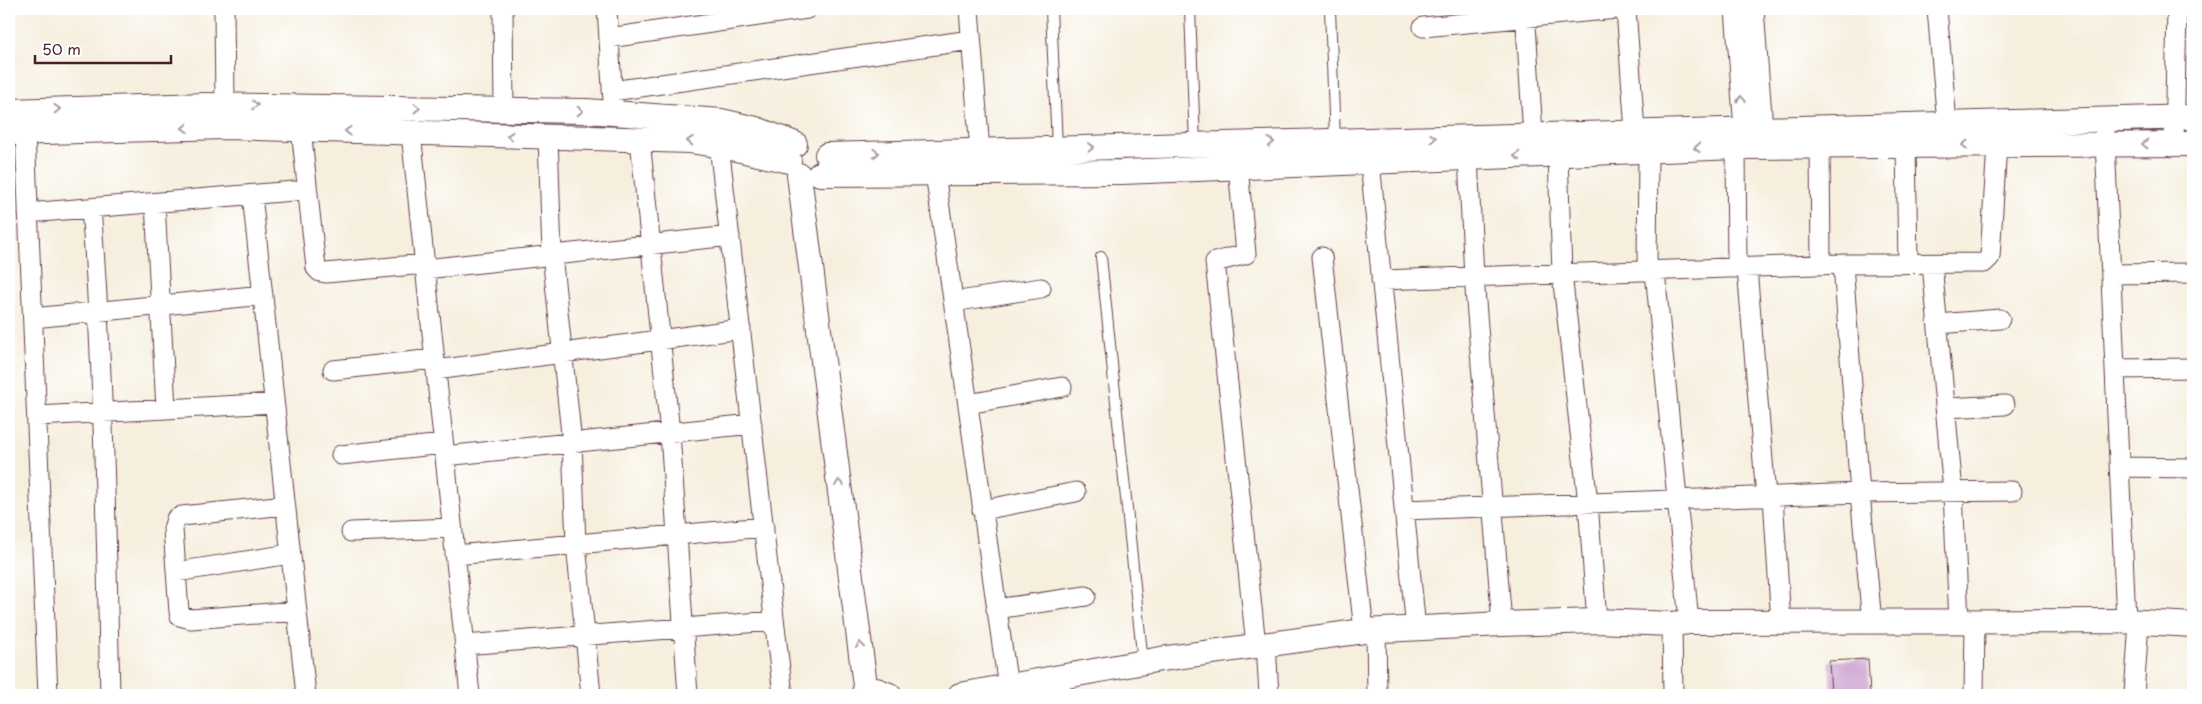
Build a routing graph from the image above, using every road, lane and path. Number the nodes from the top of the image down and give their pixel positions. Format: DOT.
graph roads {
  1 [pos="224,9"];
  2 [pos="503,9"];
  3 [pos="607,9"];
  4 [pos="807,9"];
  5 [pos="969,9"];
  6 [pos="1051,9"];
  7 [pos="1190,9"];
  8 [pos="1330,9"];
  9 [pos="1617,9"];
  10 [pos="1626,9"];
  11 [pos="1735,9"];
  12 [pos="1754,9"];
  13 [pos="1937,9"];
  14 [pos="2176,9"];
  15 [pos="1526,13"];
  16 [pos="1423,27"];
  17 [pos="609,38"];
  18 [pos="971,40"];
  19 [pos="613,102"];
  20 [pos="225,105"];
  21 [pos="504,110"];
  22 [pos="9,111"];
  23 [pos="2184,117"];
  24 [pos="2104,118"];
  25 [pos="1947,122"];
  26 [pos="301,129"];
  27 [pos="17,132"];
  28 [pos="411,133"];
  29 [pos="1533,135"];
  30 [pos="548,137"];
  31 [pos="1750,139"];
  32 [pos="640,140"];
  33 [pos="1335,141"];
  34 [pos="1641,141"];
  35 [pos="1236,143"];
  36 [pos="2104,144"];
  37 [pos="2184,144"];
  38 [pos="720,145"];
  39 [pos="1195,145"];
  40 [pos="1906,145"];
  41 [pos="1996,145"];
  42 [pos="1820,146"];
  43 [pos="1058,148"];
  44 [pos="980,150"];
  45 [pos="1558,154"];
  46 [pos="1468,158"];
  47 [pos="1370,162"];
  48 [pos="808,164"];
  49 [pos="1239,167"];
  50 [pos="935,173"];
  51 [pos="294,191"];
  52 [pos="252,195"];
  53 [pos="155,202"];
  54 [pos="91,208"];
  55 [pos="28,213"];
  56 [pos="730,236"];
  57 [pos="651,245"];
  58 [pos="552,255"];
  59 [pos="1101,257"];
  60 [pos="1322,257"];
  61 [pos="1843,264"];
  62 [pos="1908,264"];
  63 [pos="1932,264"];
  64 [pos="1821,265"];
  65 [pos="425,266"];
  66 [pos="1742,268"];
  67 [pos="1651,271"];
  68 [pos="2193,273"];
  69 [pos="1562,274"];
  70 [pos="2110,274"];
  71 [pos="1474,277"];
  72 [pos="1381,280"];
  73 [pos="1041,288"];
  74 [pos="263,295"];
  75 [pos="953,302"];
  76 [pos="162,305"];
  77 [pos="99,312"];
  78 [pos="33,318"];
  79 [pos="2000,319"];
  80 [pos="1938,324"];
  81 [pos="741,329"];
  82 [pos="661,340"];
  83 [pos="563,353"];
  84 [pos="435,364"];
  85 [pos="2193,368"];
  86 [pos="334,370"];
  87 [pos="2115,370"];
  88 [pos="1062,386"];
  89 [pos="274,403"];
  90 [pos="968,404"];
  91 [pos="2005,405"];
  92 [pos="1945,408"];
  93 [pos="166,409"];
  94 [pos="103,412"];
  95 [pos="38,416"];
  96 [pos="752,424"];
  97 [pos="670,432"];
  98 [pos="572,443"];
  99 [pos="444,450"];
  100 [pos="341,454"];
  101 [pos="2120,467"];
  102 [pos="2193,468"];
  103 [pos="2012,491"];
  104 [pos="1076,492"];
  105 [pos="1953,492"];
  106 [pos="1860,493"];
  107 [pos="1770,497"];
  108 [pos="1678,500"];
  109 [pos="1588,503"];
  110 [pos="285,506"];
  111 [pos="1493,506"];
  112 [pos="982,510"];
  113 [pos="1404,510"];
  114 [pos="764,527"];
  115 [pos="452,528"];
  116 [pos="351,532"];
  117 [pos="676,535"];
  118 [pos="576,544"];
  119 [pos="290,554"];
  120 [pos="455,556"];
  121 [pos="176,572"];
  122 [pos="1086,596"];
  123 [pos="996,609"];
  124 [pos="296,611"];
  125 [pos="774,621"];
  126 [pos="1597,621"];
  127 [pos="2133,621"];
  128 [pos="1967,622"];
  129 [pos="1680,623"];
  130 [pos="1872,623"];
  131 [pos="1502,624"];
  132 [pos="1781,624"];
  133 [pos="2193,625"];
  134 [pos="684,628"];
  135 [pos="1416,629"];
  136 [pos="1370,631"];
  137 [pos="585,636"];
  138 [pos="464,645"];
  139 [pos="1261,645"];
  140 [pos="1142,663"];
  141 [pos="1058,687"];
  142 [pos="1008,688"];
  143 [pos="875,694"];
  144 [pos="48,695"];
  145 [pos="110,695"];
  146 [pos="306,695"];
  147 [pos="470,695"];
  148 [pos="591,695"];
  149 [pos="688,695"];
  150 [pos="783,695"];
  151 [pos="960,695"];
  152 [pos="1269,695"];
  153 [pos="1377,695"];
  154 [pos="1673,695"];
  155 [pos="1974,695"];
  156 [pos="2134,695"];
  1 -- 20 [label="street"];
  2 -- 21 [label="street"];
  3 -- 17 [label="street"];
  4 -- 17 [label="street"];
  5 -- 18 [label="street"];
  6 -- 43 [label="lane"];
  7 -- 39 [label="lane"];
  8 -- 33 [label="lane"];
  9 -- 15 [label="street"];
  10 -- 34 [label="street"];
  31 -- 11 [label="street, one-way"];
  12 -- 31 [label="street"];
  13 -- 25 [label="street"];
  14 -- 23 [label="street"];
  15 -- 16 [label="street"];
  15 -- 29 [label="street"];
  17 -- 19 [label="street"];
  18 -- 19 [label="street"];
  18 -- 44 [label="street"];
  21 -- 19 [label="street, one-way"];
  19 -- 48 [label="street"];
  20 -- 21 [label="street, one-way"];
  22 -- 20 [label="street, one-way"];
  23 -- 24 [label="street"];
  23 -- 37 [label="street"];
  24 -- 25 [label="street"];
  24 -- 36 [label="street"];
  25 -- 31 [label="street"];
  26 -- 27 [label="street, one-way"];
  28 -- 26 [label="street, one-way"];
  26 -- 65 [label="street"];
  27 -- 55 [label="street"];
  30 -- 28 [label="street, one-way"];
  28 -- 65 [label="street"];
  33 -- 29 [label="street, one-way"];
  29 -- 34 [label="street"];
  30 -- 32 [label="street"];
  30 -- 58 [label="street"];
  31 -- 34 [label="street"];
  31 -- 42 [label="street"];
  31 -- 66 [label="street"];
  38 -- 32 [label="street, one-way"];
  32 -- 57 [label="street"];
  35 -- 33 [label="street, one-way"];
  34 -- 45 [label="street"];
  34 -- 67 [label="street"];
  35 -- 39 [label="street"];
  35 -- 49 [label="street"];
  37 -- 36 [label="street, one-way"];
  36 -- 41 [label="street"];
  36 -- 70 [label="street"];
  38 -- 48 [label="street"];
  38 -- 56 [label="street"];
  43 -- 39 [label="street, one-way"];
  41 -- 40 [label="street, one-way"];
  40 -- 42 [label="street"];
  40 -- 62 [label="street"];
  41 -- 63 [label="street"];
  42 -- 64 [label="street"];
  43 -- 44 [label="street"];
  48 -- 44 [label="street, one-way"];
  45 -- 46 [label="street, one-way"];
  45 -- 69 [label="street"];
  46 -- 47 [label="street"];
  46 -- 71 [label="street"];
  47 -- 49 [label="street"];
  47 -- 72 [label="street"];
  48 -- 50 [label="street"];
  48 -- 143 [label="street"];
  49 -- 50 [label="street"];
  49 -- 139 [label="street"];
  50 -- 75 [label="street"];
  51 -- 52 [label="street"];
  52 -- 53 [label="street"];
  52 -- 74 [label="street"];
  53 -- 54 [label="street"];
  53 -- 76 [label="street"];
  54 -- 55 [label="street"];
  54 -- 77 [label="street"];
  55 -- 78 [label="street"];
  56 -- 57 [label="street"];
  56 -- 81 [label="street"];
  57 -- 58 [label="street"];
  57 -- 82 [label="street"];
  58 -- 65 [label="street"];
  58 -- 83 [label="street"];
  59 -- 140 [label="lane"];
  60 -- 136 [label="street"];
  61 -- 62 [label="street"];
  61 -- 64 [label="street"];
  61 -- 106 [label="street"];
  62 -- 63 [label="street"];
  63 -- 80 [label="street"];
  64 -- 66 [label="street"];
  65 -- 84 [label="street"];
  66 -- 67 [label="street"];
  66 -- 107 [label="street"];
  67 -- 69 [label="street"];
  67 -- 108 [label="street"];
  68 -- 70 [label="street"];
  69 -- 71 [label="street"];
  69 -- 109 [label="street"];
  70 -- 87 [label="street"];
  71 -- 72 [label="street"];
  71 -- 111 [label="street"];
  72 -- 113 [label="street"];
  73 -- 75 [label="street"];
  74 -- 76 [label="street"];
  74 -- 89 [label="street"];
  75 -- 90 [label="street"];
  76 -- 77 [label="street"];
  76 -- 93 [label="street"];
  77 -- 78 [label="street"];
  77 -- 94 [label="street"];
  78 -- 95 [label="street"];
  79 -- 80 [label="street"];
  80 -- 92 [label="street"];
  81 -- 82 [label="street"];
  81 -- 96 [label="street"];
  82 -- 83 [label="street"];
  82 -- 97 [label="street"];
  83 -- 84 [label="street"];
  83 -- 98 [label="street"];
  84 -- 86 [label="street"];
  84 -- 99 [label="street"];
  85 -- 87 [label="street"];
  87 -- 101 [label="street"];
  88 -- 90 [label="street"];
  89 -- 93 [label="street"];
  89 -- 110 [label="street"];
  90 -- 112 [label="street"];
  91 -- 92 [label="street"];
  92 -- 105 [label="street"];
  93 -- 94 [label="street"];
  94 -- 95 [label="street"];
  94 -- 145 [label="street"];
  95 -- 144 [label="street"];
  96 -- 97 [label="street"];
  96 -- 114 [label="street"];
  97 -- 98 [label="street"];
  97 -- 117 [label="street"];
  98 -- 99 [label="street"];
  98 -- 118 [label="street"];
  99 -- 100 [label="street"];
  99 -- 115 [label="street"];
  101 -- 102 [label="street"];
  101 -- 127 [label="street"];
  103 -- 105 [label="street"];
  104 -- 112 [label="street"];
  105 -- 106 [label="street"];
  105 -- 128 [label="street"];
  106 -- 107 [label="street"];
  106 -- 130 [label="street"];
  107 -- 108 [label="street"];
  107 -- 132 [label="street"];
  108 -- 109 [label="street"];
  108 -- 129 [label="street"];
  109 -- 111 [label="street"];
  109 -- 126 [label="street"];
  110 -- 119 [label="street"];
  110 -- 121 [label="street"];
  111 -- 113 [label="street"];
  111 -- 131 [label="street"];
  112 -- 123 [label="street"];
  113 -- 135 [label="street"];
  114 -- 117 [label="street"];
  114 -- 125 [label="street"];
  115 -- 116 [label="street"];
  115 -- 120 [label="street"];
  117 -- 118 [label="street"];
  117 -- 134 [label="street"];
  118 -- 120 [label="street"];
  118 -- 137 [label="street"];
  119 -- 121 [label="street"];
  119 -- 124 [label="street"];
  120 -- 138 [label="street"];
  121 -- 124 [label="street"];
  122 -- 123 [label="street"];
  123 -- 142 [label="street"];
  124 -- 146 [label="street"];
  125 -- 134 [label="street"];
  125 -- 150 [label="street"];
  126 -- 129 [label="street"];
  126 -- 131 [label="street"];
  127 -- 128 [label="street"];
  127 -- 133 [label="street"];
  127 -- 156 [label="street"];
  128 -- 130 [label="street"];
  128 -- 155 [label="street"];
  129 -- 132 [label="street"];
  129 -- 154 [label="street"];
  130 -- 132 [label="street"];
  131 -- 135 [label="street"];
  134 -- 137 [label="street"];
  134 -- 149 [label="street"];
  135 -- 136 [label="street"];
  136 -- 139 [label="street"];
  136 -- 153 [label="street"];
  137 -- 138 [label="street"];
  137 -- 148 [label="street"];
  138 -- 147 [label="street"];
  139 -- 140 [label="street"];
  139 -- 152 [label="street"];
  140 -- 141 [label="street"];
  141 -- 142 [label="street"];
  142 -- 151 [label="street"];
}
